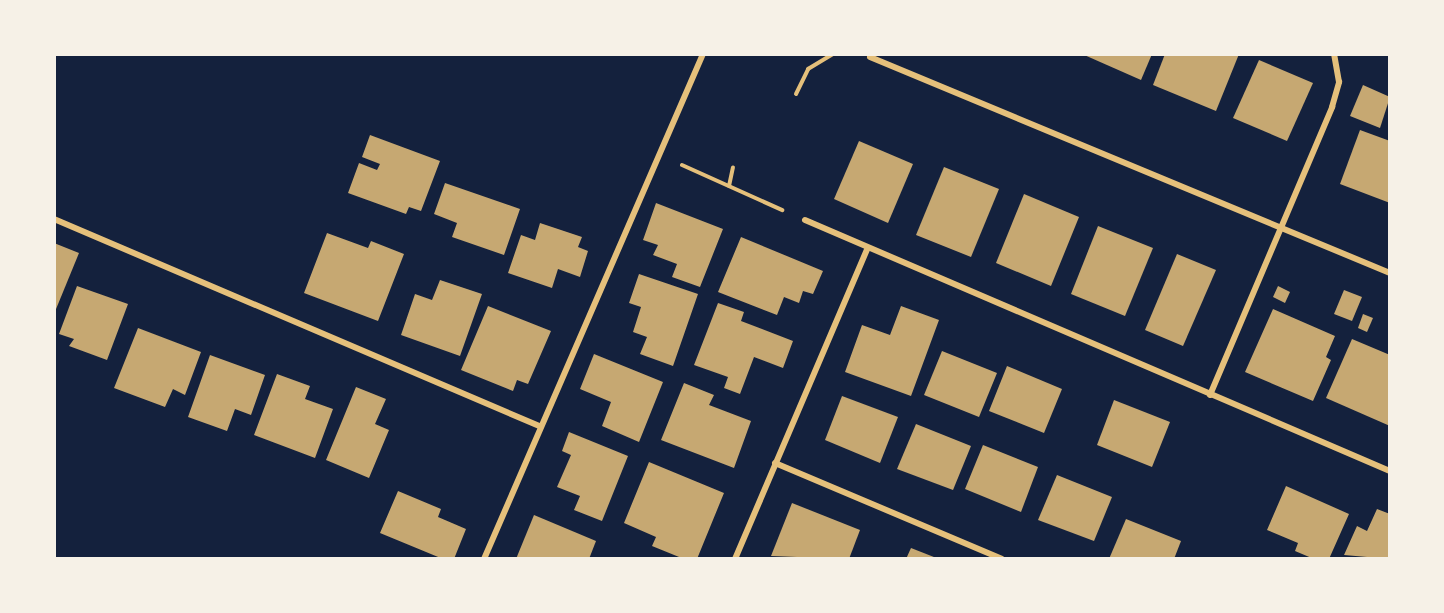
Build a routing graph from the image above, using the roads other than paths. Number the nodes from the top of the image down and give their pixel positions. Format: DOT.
graph roads {
  1 [pos="703,54"];
  2 [pos="1334,54"];
  3 [pos="870,57"];
  4 [pos="54,219"];
  5 [pos="805,220"];
  6 [pos="1281,228"];
  7 [pos="867,249"];
  8 [pos="1390,273"];
  9 [pos="1210,394"];
  10 [pos="539,426"];
  11 [pos="776,463"];
  12 [pos="1390,471"];
  13 [pos="484,559"];
  14 [pos="735,559"];
  15 [pos="1002,559"];
  1 -- 10 [label="street"];
  2 -- 6 [label="street"];
  3 -- 6 [label="street"];
  4 -- 10 [label="street"];
  5 -- 7 [label="street"];
  6 -- 8 [label="street"];
  6 -- 9 [label="street"];
  7 -- 9 [label="street"];
  7 -- 11 [label="street"];
  9 -- 12 [label="street"];
  10 -- 13 [label="street"];
  11 -- 14 [label="street"];
  11 -- 15 [label="street"];
}
